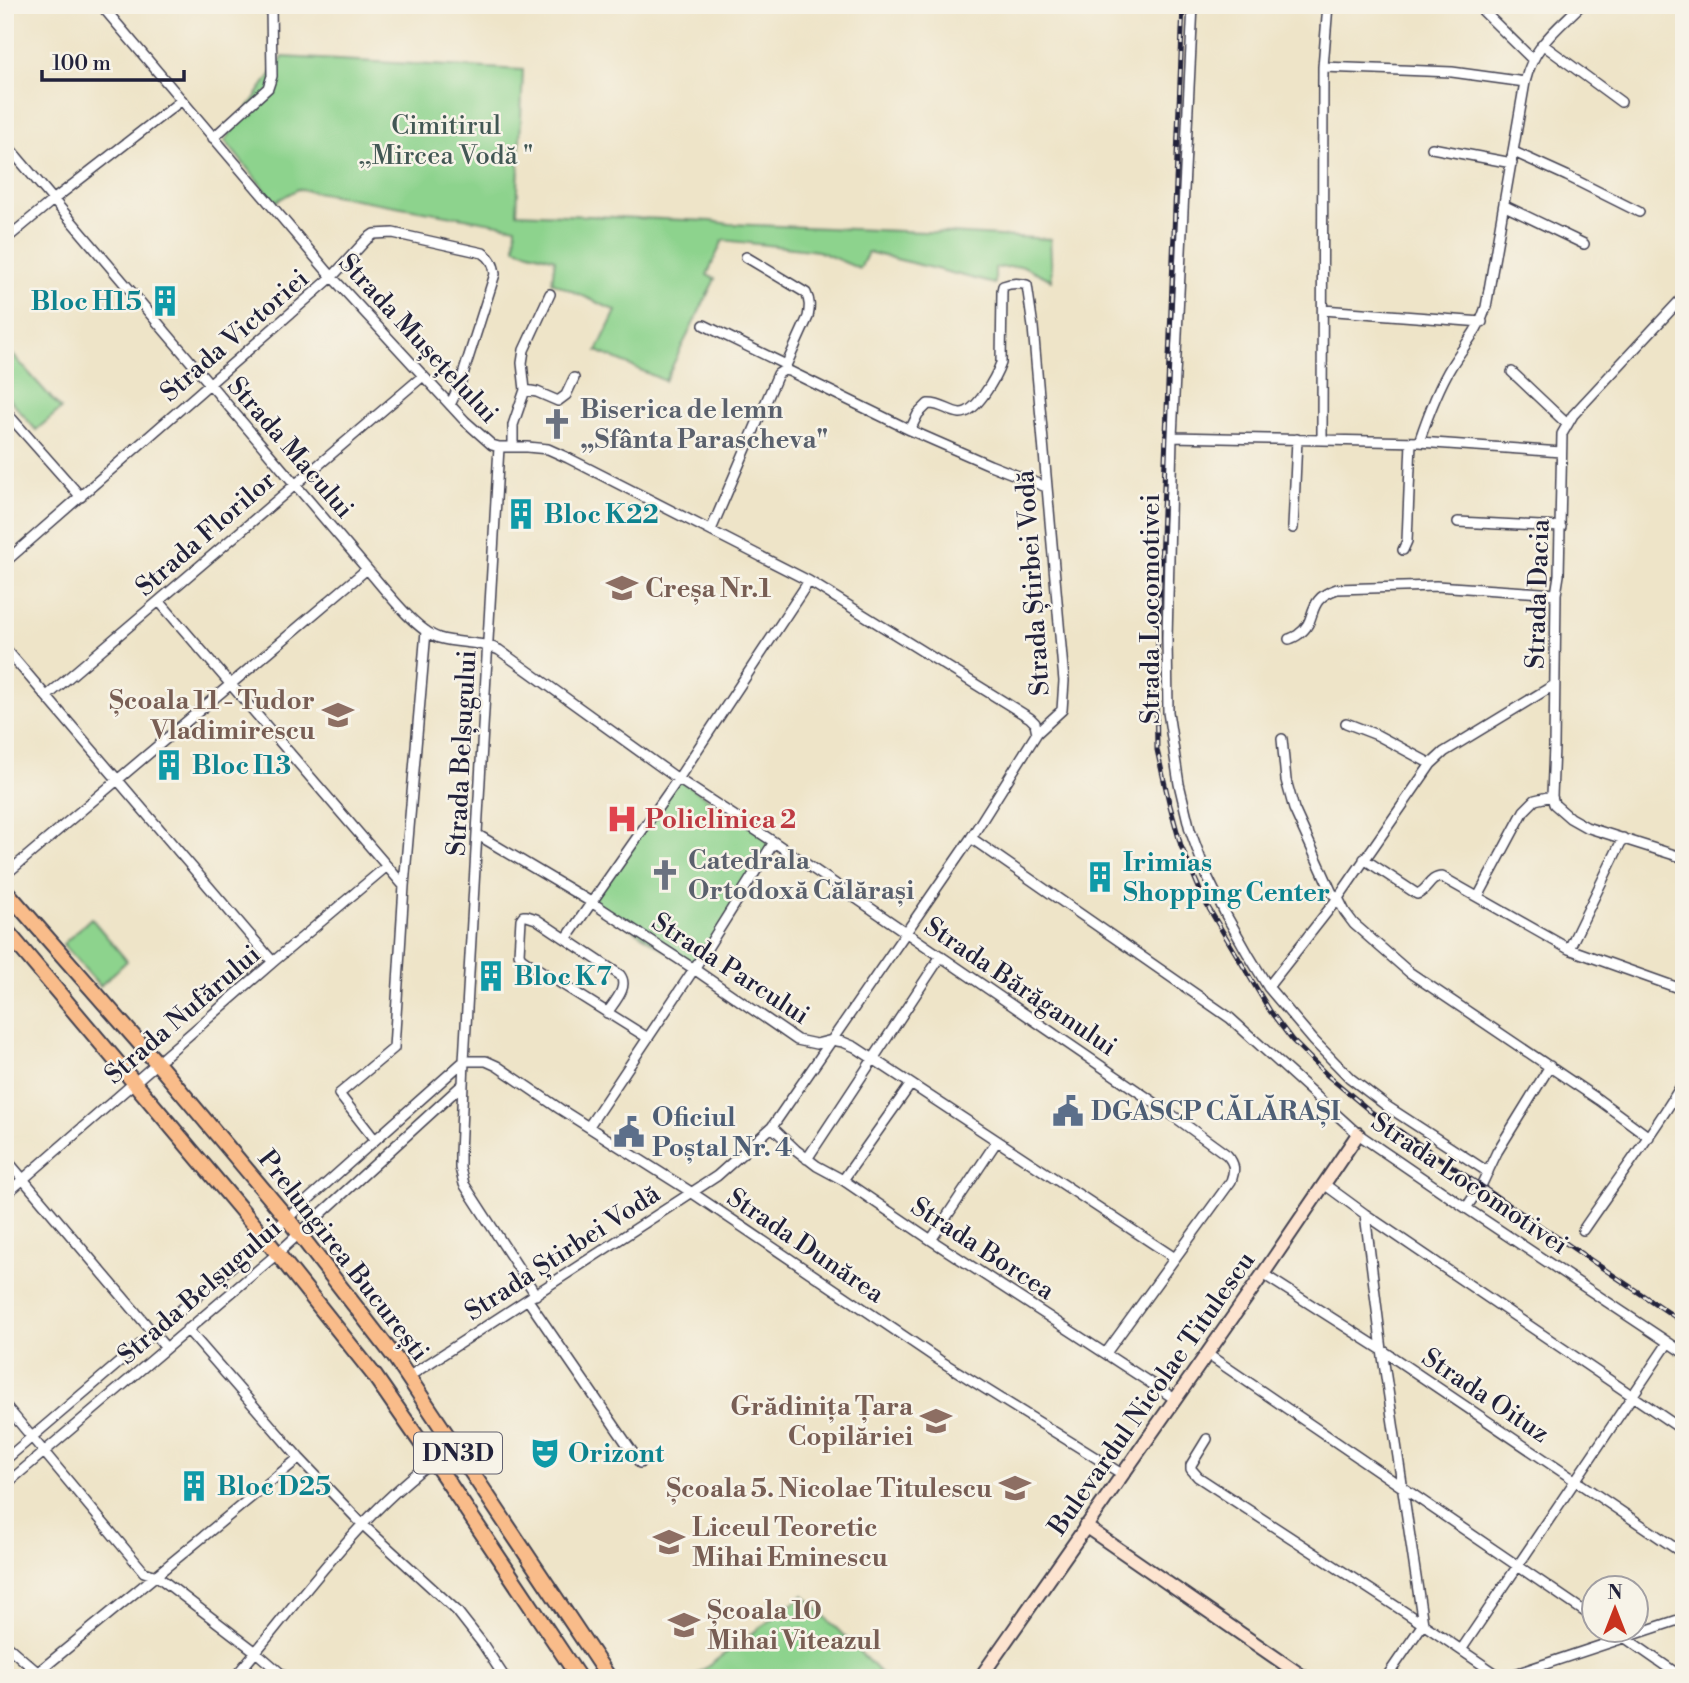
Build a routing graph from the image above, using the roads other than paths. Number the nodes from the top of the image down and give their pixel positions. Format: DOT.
graph roads {
  1 [pos="101,5"];
  2 [pos="271,5"];
  3 [pos="1193,5"];
  4 [pos="1328,5"];
  5 [pos="1477,5"];
  6 [pos="1581,5"];
  7 [pos="1542,44"];
  8 [pos="1532,59"];
  9 [pos="1324,66"];
  10 [pos="1525,82"];
  11 [pos="182,100"];
  12 [pos="1621,102"];
  13 [pos="213,138"];
  14 [pos="5,143"];
  15 [pos="1432,148"];
  16 [pos="1514,152"];
  17 [pos="1512,163"];
  18 [pos="53,200"];
  19 [pos="1504,206"];
  20 [pos="1639,212"];
  21 [pos="5,240"];
  22 [pos="1584,244"];
  23 [pos="746,257"];
  24 [pos="332,277"];
  25 [pos="550,294"];
  26 [pos="1684,296"];
  27 [pos="1323,310"];
  28 [pos="1482,322"];
  29 [pos="704,325"];
  30 [pos="785,368"];
  31 [pos="1512,372"];
  32 [pos="423,376"];
  33 [pos="574,378"];
  34 [pos="210,385"];
  35 [pos="525,390"];
  36 [pos="450,405"];
  37 [pos="5,411"];
  38 [pos="1567,424"];
  39 [pos="910,430"];
  40 [pos="1172,438"];
  41 [pos="1297,439"];
  42 [pos="1322,439"];
  43 [pos="1415,442"];
  44 [pos="499,447"];
  45 [pos="513,447"];
  46 [pos="1561,452"];
  47 [pos="295,484"];
  48 [pos="1046,487"];
  49 [pos="81,497"];
  50 [pos="1458,522"];
  51 [pos="1561,527"];
  52 [pos="1293,528"];
  53 [pos="711,530"];
  54 [pos="1403,550"];
  55 [pos="5,562"];
  56 [pos="367,569"];
  57 [pos="809,581"];
  58 [pos="1556,594"];
  59 [pos="159,601"];
  60 [pos="426,631"];
  61 [pos="1289,639"];
  62 [pos="487,644"];
  63 [pos="5,648"];
  64 [pos="230,685"];
  65 [pos="1554,685"];
  66 [pos="47,696"];
  67 [pos="1346,723"];
  68 [pos="1037,733"];
  69 [pos="1282,739"];
  70 [pos="1431,764"];
  71 [pos="678,779"];
  72 [pos="118,780"];
  73 [pos="1552,796"];
  74 [pos="478,835"];
  75 [pos="971,838"];
  76 [pos="1623,838"];
  77 [pos="774,842"];
  78 [pos="1684,858"];
  79 [pos="1364,859"];
  80 [pos="387,866"];
  81 [pos="5,875"];
  82 [pos="404,886"];
  83 [pos="5,890"];
  84 [pos="1478,897"];
  85 [pos="1338,898"];
  86 [pos="591,902"];
  87 [pos="5,929"];
  88 [pos="905,932"];
  89 [pos="566,939"];
  90 [pos="1569,949"];
  91 [pos="941,957"];
  92 [pos="272,962"];
  93 [pos="694,969"];
  94 [pos="1268,987"];
  95 [pos="1684,990"];
  96 [pos="607,1013"];
  97 [pos="648,1038"];
  98 [pos="832,1040"];
  99 [pos="873,1059"];
  100 [pos="464,1061"];
  101 [pos="157,1063"];
  102 [pos="1550,1066"];
  103 [pos="1684,1081"];
  104 [pos="136,1083"];
  105 [pos="463,1084"];
  106 [pos="911,1084"];
  107 [pos="589,1126"];
  108 [pos="772,1127"];
  109 [pos="1358,1134"];
  110 [pos="1649,1137"];
  111 [pos="375,1140"];
  112 [pos="997,1141"];
  113 [pos="5,1158"];
  114 [pos="807,1159"];
  115 [pos="1488,1172"];
  116 [pos="23,1180"];
  117 [pos="843,1180"];
  118 [pos="1324,1184"];
  119 [pos="691,1192"];
  120 [pos="5,1195"];
  121 [pos="1466,1208"];
  122 [pos="1365,1214"];
  123 [pos="287,1218"];
  124 [pos="1583,1230"];
  125 [pos="299,1234"];
  126 [pos="265,1238"];
  127 [pos="931,1240"];
  128 [pos="278,1253"];
  129 [pos="1175,1258"];
  130 [pos="1263,1273"];
  131 [pos="532,1297"];
  132 [pos="187,1329"];
  133 [pos="154,1334"];
  134 [pos="1668,1343"];
  135 [pos="166,1348"];
  136 [pos="1382,1350"];
  137 [pos="1106,1353"];
  138 [pos="1684,1353"];
  139 [pos="1207,1354"];
  140 [pos="408,1377"];
  141 [pos="1633,1396"];
  142 [pos="1175,1399"];
  143 [pos="5,1405"];
  144 [pos="1684,1431"];
  145 [pos="32,1437"];
  146 [pos="1207,1439"];
  147 [pos="454,1446"];
  148 [pos="44,1452"];
  149 [pos="299,1458"];
  150 [pos="5,1460"];
  151 [pos="433,1460"];
  152 [pos="640,1463"];
  153 [pos="1122,1474"];
  154 [pos="1576,1482"];
  155 [pos="5,1485"];
  156 [pos="1404,1488"];
  157 [pos="362,1524"];
  158 [pos="1085,1526"];
  159 [pos="1684,1554"];
  160 [pos="1517,1566"];
  161 [pos="157,1576"];
  162 [pos="1580,1609"];
  163 [pos="1684,1618"];
  164 [pos="1423,1624"];
  165 [pos="1650,1629"];
  166 [pos="5,1644"];
  167 [pos="1604,1644"];
  168 [pos="1635,1644"];
  169 [pos="1461,1650"];
  170 [pos="256,1652"];
  171 [pos="37,1676"];
  172 [pos="234,1678"];
  173 [pos="286,1678"];
  174 [pos="505,1678"];
  175 [pos="579,1678"];
  176 [pos="609,1678"];
  177 [pos="980,1678"];
  178 [pos="1305,1678"];
  179 [pos="1387,1678"];
  180 [pos="1502,1678"];
  181 [pos="1683,1678"];
  1 -- 11 [label="street, Strada Mușețelului"];
  2 -- 13 [label="street"];
  3 -- 40 [label="street, Strada Locomotivei"];
  4 -- 9 [label="street"];
  5 -- 8 [label="street"];
  6 -- 7 [label="street"];
  7 -- 8 [label="street"];
  7 -- 12 [label="street"];
  8 -- 10 [label="street"];
  9 -- 10 [label="street"];
  9 -- 27 [label="street"];
  10 -- 16 [label="street"];
  11 -- 13 [label="street, Strada Mușețelului"];
  11 -- 18 [label="street"];
  13 -- 24 [label="street, Strada Mușețelului"];
  14 -- 18 [label="street, Strada Macului"];
  15 -- 17 [label="street"];
  16 -- 17 [label="street"];
  16 -- 20 [label="street"];
  17 -- 19 [label="street"];
  18 -- 21 [label="street"];
  18 -- 34 [label="street, Strada Macului"];
  19 -- 22 [label="street"];
  19 -- 28 [label="street"];
  23 -- 30 [label="street"];
  24 -- 32 [label="street, Strada Mușețelului"];
  24 -- 34 [label="street, Strada Victoriei"];
  24 -- 36 [label="street, Strada Victoriei"];
  25 -- 35 [label="street"];
  26 -- 38 [label="street, Strada Dacia"];
  27 -- 28 [label="street"];
  27 -- 42 [label="street"];
  28 -- 43 [label="street"];
  29 -- 30 [label="street"];
  30 -- 39 [label="street"];
  30 -- 53 [label="street"];
  31 -- 38 [label="street"];
  32 -- 36 [label="street, Strada Mușețelului"];
  32 -- 47 [label="street, Strada Florilor"];
  33 -- 35 [label="street"];
  34 -- 47 [label="street, Strada Macului"];
  34 -- 49 [label="street, Strada Victoriei"];
  35 -- 45 [label="street"];
  36 -- 44 [label="street, Strada Mușețelului"];
  37 -- 49 [label="street"];
  38 -- 46 [label="street, Strada Dacia"];
  39 -- 48 [label="street"];
  39 -- 48 [label="street, Strada Știrbei Vodă"];
  40 -- 41 [label="street"];
  40 -- 94 [label="street, Strada Locomotivei"];
  41 -- 42 [label="street"];
  41 -- 52 [label="street"];
  42 -- 43 [label="street"];
  43 -- 46 [label="street"];
  43 -- 54 [label="street"];
  44 -- 45 [label="street, Strada Mușețelului"];
  44 -- 62 [label="street, Strada Belșugului"];
  45 -- 53 [label="street, Strada Mușețelului"];
  46 -- 51 [label="street, Strada Dacia"];
  47 -- 56 [label="street, Strada Macului"];
  47 -- 59 [label="street, Strada Florilor"];
  48 -- 68 [label="street, Strada Știrbei Vodă"];
  49 -- 55 [label="street, Strada Victoriei"];
  50 -- 51 [label="street"];
  51 -- 58 [label="street, Strada Dacia"];
  53 -- 57 [label="street, Strada Mușețelului"];
  56 -- 60 [label="street, Strada Macului"];
  56 -- 64 [label="street"];
  57 -- 68 [label="street, Strada Mușețelului"];
  57 -- 71 [label="street"];
  58 -- 61 [label="street"];
  58 -- 65 [label="street, Strada Dacia"];
  59 -- 64 [label="street"];
  59 -- 66 [label="street, Strada Florilor"];
  60 -- 62 [label="street, Strada Macului"];
  60 -- 82 [label="street"];
  62 -- 71 [label="street, Strada Bărăganului"];
  62 -- 74 [label="street, Strada Belșugului"];
  63 -- 66 [label="street"];
  64 -- 72 [label="street"];
  64 -- 80 [label="street"];
  65 -- 70 [label="street, Strada Dacia"];
  65 -- 73 [label="street"];
  66 -- 72 [label="street"];
  67 -- 70 [label="street"];
  68 -- 75 [label="street, Strada Știrbei Vodă"];
  69 -- 85 [label="street"];
  70 -- 79 [label="street, Strada Dacia"];
  71 -- 77 [label="street, Strada Bărăganului"];
  71 -- 86 [label="street"];
  72 -- 81 [label="street"];
  72 -- 92 [label="street"];
  73 -- 76 [label="street"];
  73 -- 84 [label="street"];
  74 -- 86 [label="street, Strada Parcului"];
  74 -- 100 [label="street, Strada Belșugului"];
  75 -- 88 [label="street, Strada Știrbei Vodă"];
  75 -- 109 [label="street, Strada Locomotivei"];
  76 -- 78 [label="street"];
  76 -- 90 [label="street"];
  77 -- 88 [label="street, Strada Bărăganului"];
  77 -- 93 [label="street"];
  79 -- 84 [label="street"];
  79 -- 85 [label="street, Strada Dacia"];
  80 -- 82 [label="street"];
  80 -- 92 [label="street, Strada Nufărului"];
  82 -- 111 [label="street"];
  83 -- 101 [label="main road, Prelungirea București / DN3D"];
  84 -- 90 [label="street"];
  85 -- 94 [label="street, Strada Dacia"];
  85 -- 102 [label="street"];
  86 -- 89 [label="street"];
  86 -- 93 [label="street, Strada Parcului"];
  87 -- 104 [label="main road, Prelungirea București / DN3D"];
  88 -- 91 [label="street, Strada Bărăganului"];
  88 -- 98 [label="street, Strada Știrbei Vodă"];
  89 -- 96 [label="street"];
  89 -- 96 [label="street"];
  90 -- 95 [label="street"];
  91 -- 99 [label="street"];
  91 -- 129 [label="street, Strada Bărăganului"];
  92 -- 101 [label="street, Strada Nufărului"];
  93 -- 97 [label="street"];
  93 -- 98 [label="street, Strada Parcului"];
  94 -- 115 [label="street, Strada Locomotivei"];
  96 -- 97 [label="street"];
  97 -- 107 [label="street"];
  98 -- 99 [label="street, Strada Parcului"];
  98 -- 108 [label="street, Strada Știrbei Vodă"];
  99 -- 106 [label="street, Strada Parcului"];
  99 -- 114 [label="street"];
  100 -- 105 [label="street, Strada Belșugului"];
  100 -- 107 [label="street, Strada Dunărea"];
  100 -- 111 [label="street, Strada Belșugului"];
  101 -- 104 [label="street, Strada Nufărului"];
  101 -- 123 [label="main road, Prelungirea București / DN3D"];
  102 -- 110 [label="street"];
  102 -- 115 [label="street"];
  103 -- 110 [label="street"];
  104 -- 116 [label="street, Strada Nufărului"];
  104 -- 126 [label="main road, Prelungirea București / DN3D"];
  105 -- 125 [label="street, Strada Belșugului"];
  105 -- 131 [label="street"];
  106 -- 112 [label="street, Strada Parcului"];
  106 -- 117 [label="street"];
  107 -- 119 [label="street, Strada Dunărea"];
  108 -- 114 [label="street, Strada Borcea"];
  108 -- 119 [label="street, Strada Știrbei Vodă"];
  109 -- 118 [label="main road, Bulevardul Nicolae Titulescu"];
  109 -- 121 [label="street, Strada Locomotivei"];
  110 -- 124 [label="street"];
  111 -- 123 [label="street, Strada Belșugului"];
  112 -- 127 [label="street"];
  112 -- 129 [label="street, Strada Parcului"];
  113 -- 116 [label="street"];
  114 -- 117 [label="street, Strada Borcea"];
  115 -- 121 [label="street"];
  116 -- 120 [label="street, Strada Nufărului"];
  116 -- 133 [label="street"];
  117 -- 127 [label="street, Strada Borcea"];
  118 -- 122 [label="street"];
  118 -- 130 [label="main road, Bulevardul Nicolae Titulescu"];
  119 -- 131 [label="street, Strada Știrbei Vodă"];
  119 -- 153 [label="street, Strada Dunărea"];
  121 -- 134 [label="street, Strada Locomotivei"];
  122 -- 136 [label="street"];
  122 -- 141 [label="street"];
  123 -- 125 [label="main road, Prelungirea București / DN3D"];
  123 -- 126 [label="street, Strada Belșugului"];
  125 -- 128 [label="street, Strada Belșugului"];
  125 -- 140 [label="main road, Prelungirea București / DN3D"];
  126 -- 128 [label="main road, Prelungirea București / DN3D"];
  126 -- 133 [label="street, Strada Belșugului"];
  127 -- 137 [label="street, Strada Borcea"];
  128 -- 132 [label="street, Strada Belșugului"];
  128 -- 151 [label="main road, Prelungirea București / DN3D"];
  129 -- 137 [label="street, Strada Bărăganului"];
  130 -- 136 [label="street, Strada Oituz"];
  130 -- 139 [label="main road, Bulevardul Nicolae Titulescu"];
  131 -- 140 [label="street, Strada Știrbei Vodă"];
  131 -- 152 [label="street"];
  132 -- 135 [label="street, Strada Belșugului"];
  132 -- 149 [label="street"];
  133 -- 135 [label="street"];
  133 -- 145 [label="street, Strada Belșugului"];
  134 -- 138 [label="street, Strada Locomotivei"];
  134 -- 141 [label="street"];
  135 -- 148 [label="street, Strada Belșugului"];
  136 -- 154 [label="street, Strada Oituz"];
  136 -- 156 [label="street"];
  137 -- 142 [label="street, Strada Borcea"];
  139 -- 142 [label="main road, Bulevardul Nicolae Titulescu"];
  139 -- 156 [label="street"];
  140 -- 147 [label="main road, Prelungirea București / DN3D"];
  141 -- 144 [label="street"];
  141 -- 154 [label="street"];
  142 -- 153 [label="main road, Bulevardul Nicolae Titulescu"];
  143 -- 145 [label="street"];
  145 -- 148 [label="street"];
  145 -- 150 [label="street, Strada Belșugului"];
  146 -- 164 [label="street"];
  147 -- 151 [label="street"];
  147 -- 176 [label="main road, Prelungirea București / DN3D"];
  148 -- 155 [label="street, Strada Belșugului"];
  148 -- 161 [label="street"];
  149 -- 157 [label="street"];
  149 -- 161 [label="street"];
  151 -- 157 [label="street"];
  151 -- 175 [label="main road, Prelungirea București / DN3D"];
  153 -- 158 [label="main road, Bulevardul Nicolae Titulescu"];
  154 -- 159 [label="street, Strada Oituz"];
  154 -- 160 [label="street"];
  156 -- 160 [label="street"];
  156 -- 164 [label="street"];
  157 -- 170 [label="street"];
  157 -- 174 [label="street"];
  158 -- 177 [label="main road, Bulevardul Nicolae Titulescu"];
  158 -- 178 [label="main road"];
  160 -- 162 [label="street"];
  160 -- 169 [label="street"];
  161 -- 170 [label="street"];
  161 -- 171 [label="street"];
  163 -- 165 [label="street"];
  164 -- 169 [label="street"];
  164 -- 179 [label="street"];
  166 -- 171 [label="street"];
  167 -- 180 [label="street"];
  168 -- 181 [label="street"];
  169 -- 180 [label="street"];
  170 -- 172 [label="street"];
  170 -- 173 [label="street"];
}
